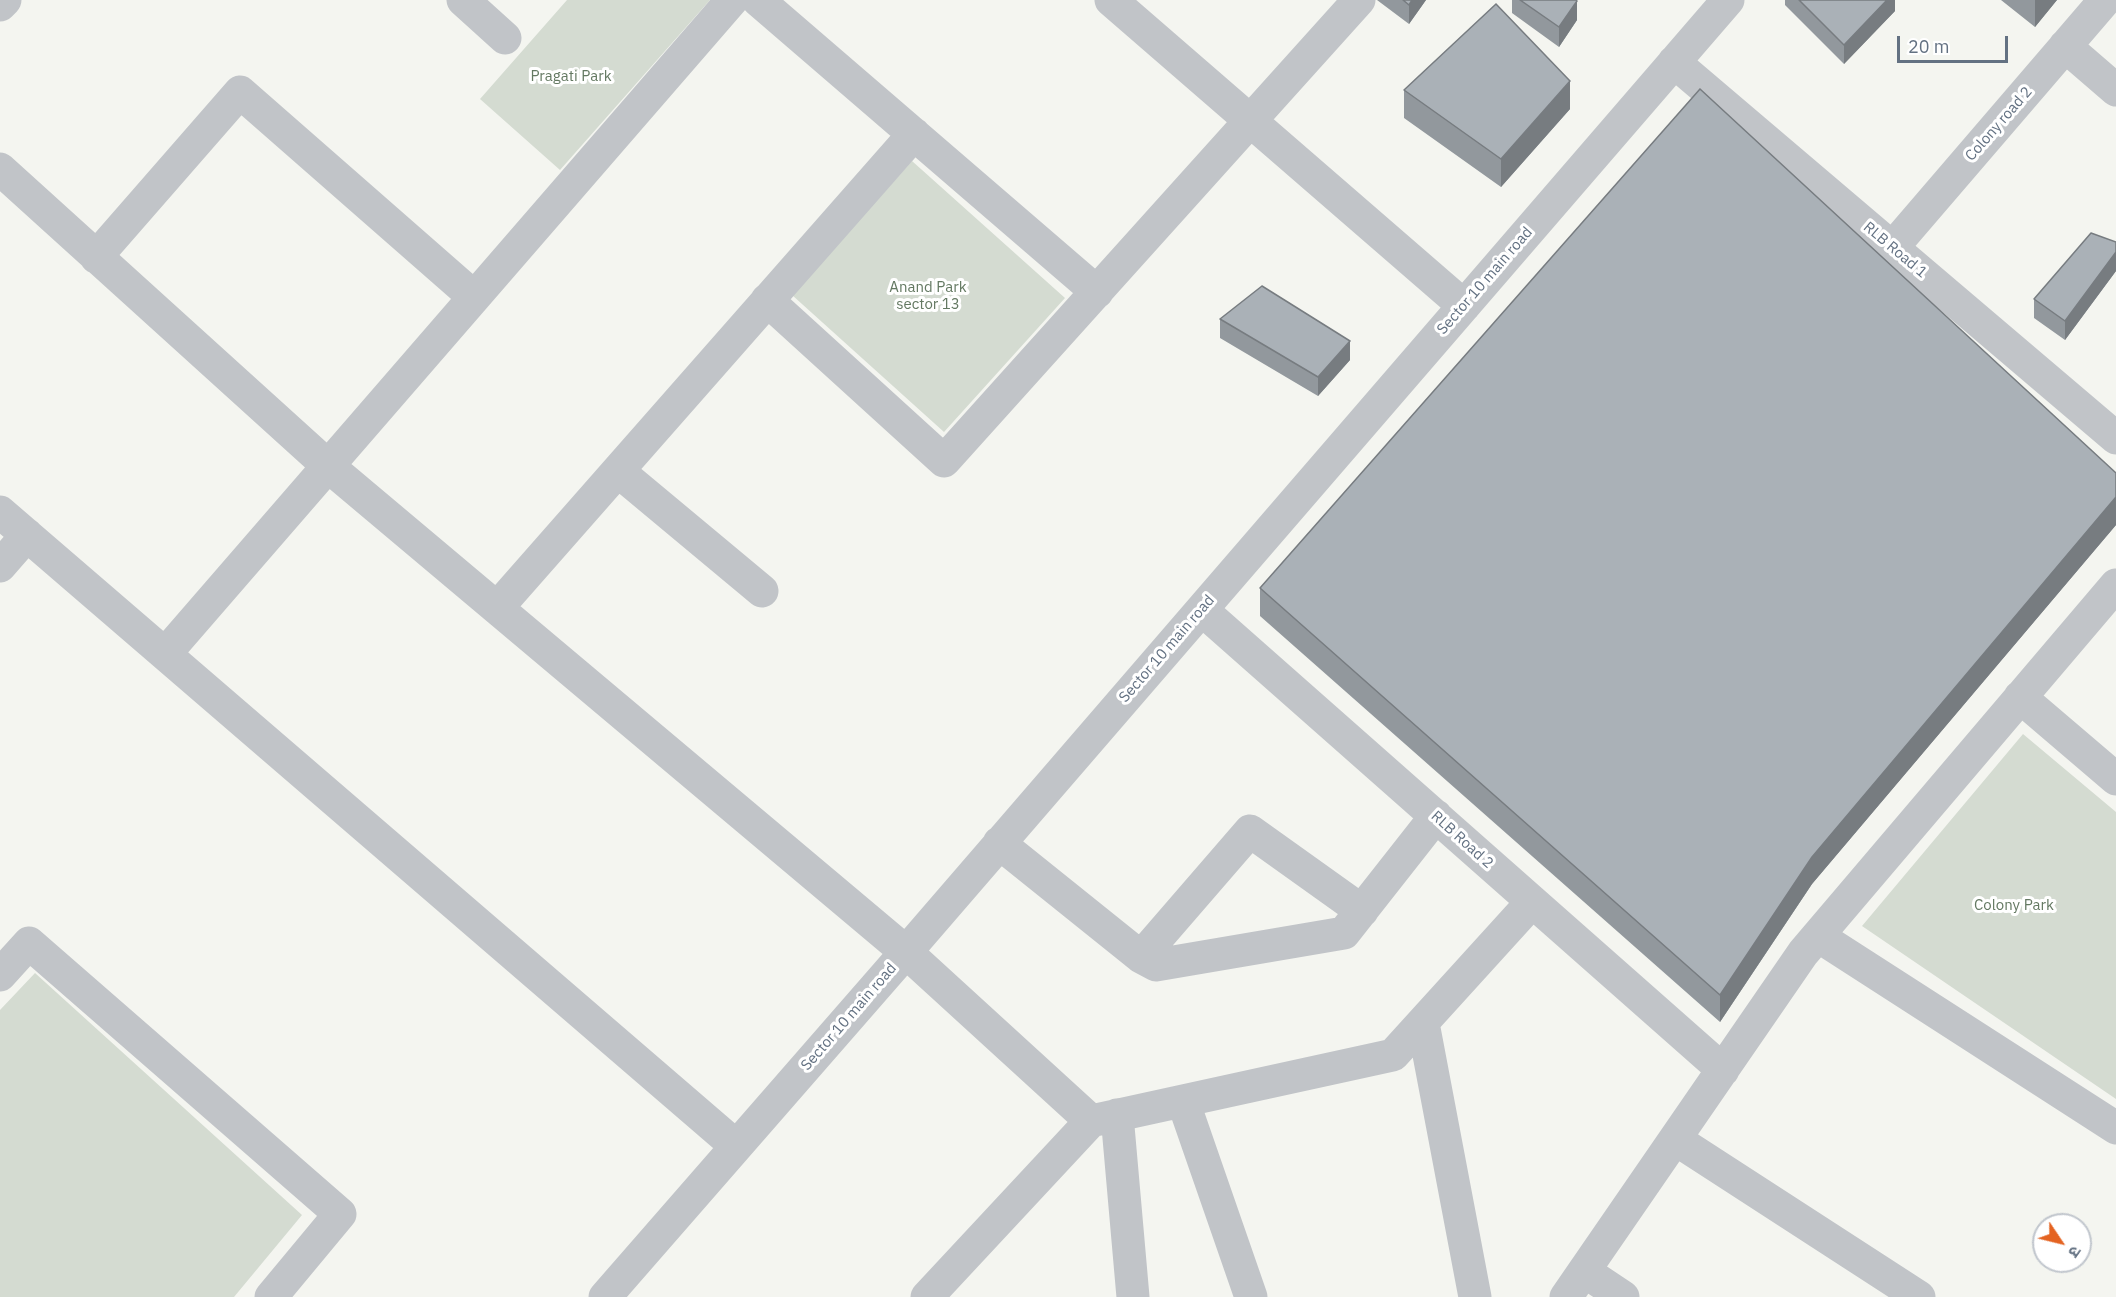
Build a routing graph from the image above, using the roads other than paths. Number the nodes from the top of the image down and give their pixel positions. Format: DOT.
graph roads {
  1 [pos="5,0"];
  2 [pos="463,0"];
  3 [pos="732,0"];
  4 [pos="758,0"];
  5 [pos="1110,0"];
  6 [pos="1359,0"];
  7 [pos="1728,0"];
  8 [pos="2105,0"];
  9 [pos="0,5"];
  10 [pos="505,38"];
  11 [pos="2065,46"];
  12 [pos="1674,62"];
  13 [pos="2116,90"];
  14 [pos="1250,121"];
  15 [pos="914,134"];
  16 [pos="0,170"];
  17 [pos="1892,248"];
  18 [pos="96,257"];
  19 [pos="1097,292"];
  20 [pos="474,297"];
  21 [pos="767,300"];
  22 [pos="1464,306"];
  23 [pos="2116,438"];
  24 [pos="328,466"];
  25 [pos="618,471"];
  26 [pos="0,512"];
  27 [pos="27,535"];
  28 [pos="0,566"];
  29 [pos="2116,585"];
  30 [pos="762,591"];
  31 [pos="497,608"];
  32 [pos="1202,610"];
  33 [pos="165,654"];
  34 [pos="2020,698"];
  35 [pos="2116,779"];
  36 [pos="1436,816"];
  37 [pos="999,843"];
  38 [pos="1532,902"];
  39 [pos="1362,910"];
  40 [pos="1818,936"];
  41 [pos="906,952"];
  42 [pos="1141,957"];
  43 [pos="0,975"];
  44 [pos="1423,1023"];
  45 [pos="1722,1070"];
  46 [pos="1183,1101"];
  47 [pos="1104,1118"];
  48 [pos="2116,1128"];
  49 [pos="1675,1139"];
  50 [pos="736,1146"];
  51 [pos="1575,1284"];
  52 [pos="271,1297"];
  53 [pos="605,1297"];
  54 [pos="928,1297"];
  55 [pos="1133,1297"];
  56 [pos="1251,1297"];
  57 [pos="1475,1297"];
  58 [pos="1623,1297"];
  59 [pos="1919,1297"];
  1 -- 9 [label="street"];
  2 -- 10 [label="street"];
  3 -- 20 [label="street"];
  4 -- 15 [label="street"];
  5 -- 14 [label="street"];
  6 -- 14 [label="street"];
  7 -- 12 [label="street, Sector 10 main road"];
  8 -- 11 [label="street, Colony road 2"];
  11 -- 13 [label="street"];
  11 -- 17 [label="street, Colony road 2"];
  12 -- 17 [label="street, RLB Road 1"];
  12 -- 22 [label="street, Sector 10 main road"];
  14 -- 19 [label="street"];
  14 -- 22 [label="street"];
  15 -- 19 [label="street"];
  15 -- 21 [label="street"];
  16 -- 18 [label="street"];
  17 -- 23 [label="street, RLB Road 1"];
  18 -- 20 [label="street"];
  18 -- 24 [label="street"];
  19 -- 21 [label="street"];
  20 -- 24 [label="street"];
  21 -- 25 [label="street"];
  22 -- 32 [label="street, Sector 10 main road"];
  24 -- 31 [label="street"];
  24 -- 33 [label="street"];
  25 -- 30 [label="street"];
  25 -- 31 [label="street"];
  26 -- 27 [label="street"];
  27 -- 28 [label="street"];
  27 -- 33 [label="street"];
  29 -- 34 [label="street"];
  31 -- 41 [label="street"];
  32 -- 36 [label="street, RLB Road 2"];
  32 -- 37 [label="street, Sector 10 main road"];
  33 -- 50 [label="street"];
  34 -- 35 [label="street"];
  34 -- 40 [label="street"];
  36 -- 38 [label="street, RLB Road 2"];
  36 -- 39 [label="street"];
  37 -- 41 [label="street, Sector 10 main road"];
  37 -- 42 [label="street"];
  38 -- 44 [label="street"];
  38 -- 45 [label="street, RLB Road 2"];
  39 -- 42 [label="street"];
  39 -- 42 [label="street"];
  40 -- 45 [label="street"];
  40 -- 48 [label="street"];
  41 -- 47 [label="street"];
  41 -- 50 [label="street, Sector 10 main road"];
  43 -- 52 [label="street"];
  44 -- 46 [label="street"];
  44 -- 57 [label="street"];
  45 -- 49 [label="street"];
  46 -- 47 [label="street"];
  46 -- 56 [label="street"];
  47 -- 54 [label="street"];
  47 -- 55 [label="street"];
  49 -- 51 [label="street"];
  49 -- 59 [label="street"];
  50 -- 53 [label="street, Sector 10 main road"];
  51 -- 58 [label="street"];
}
